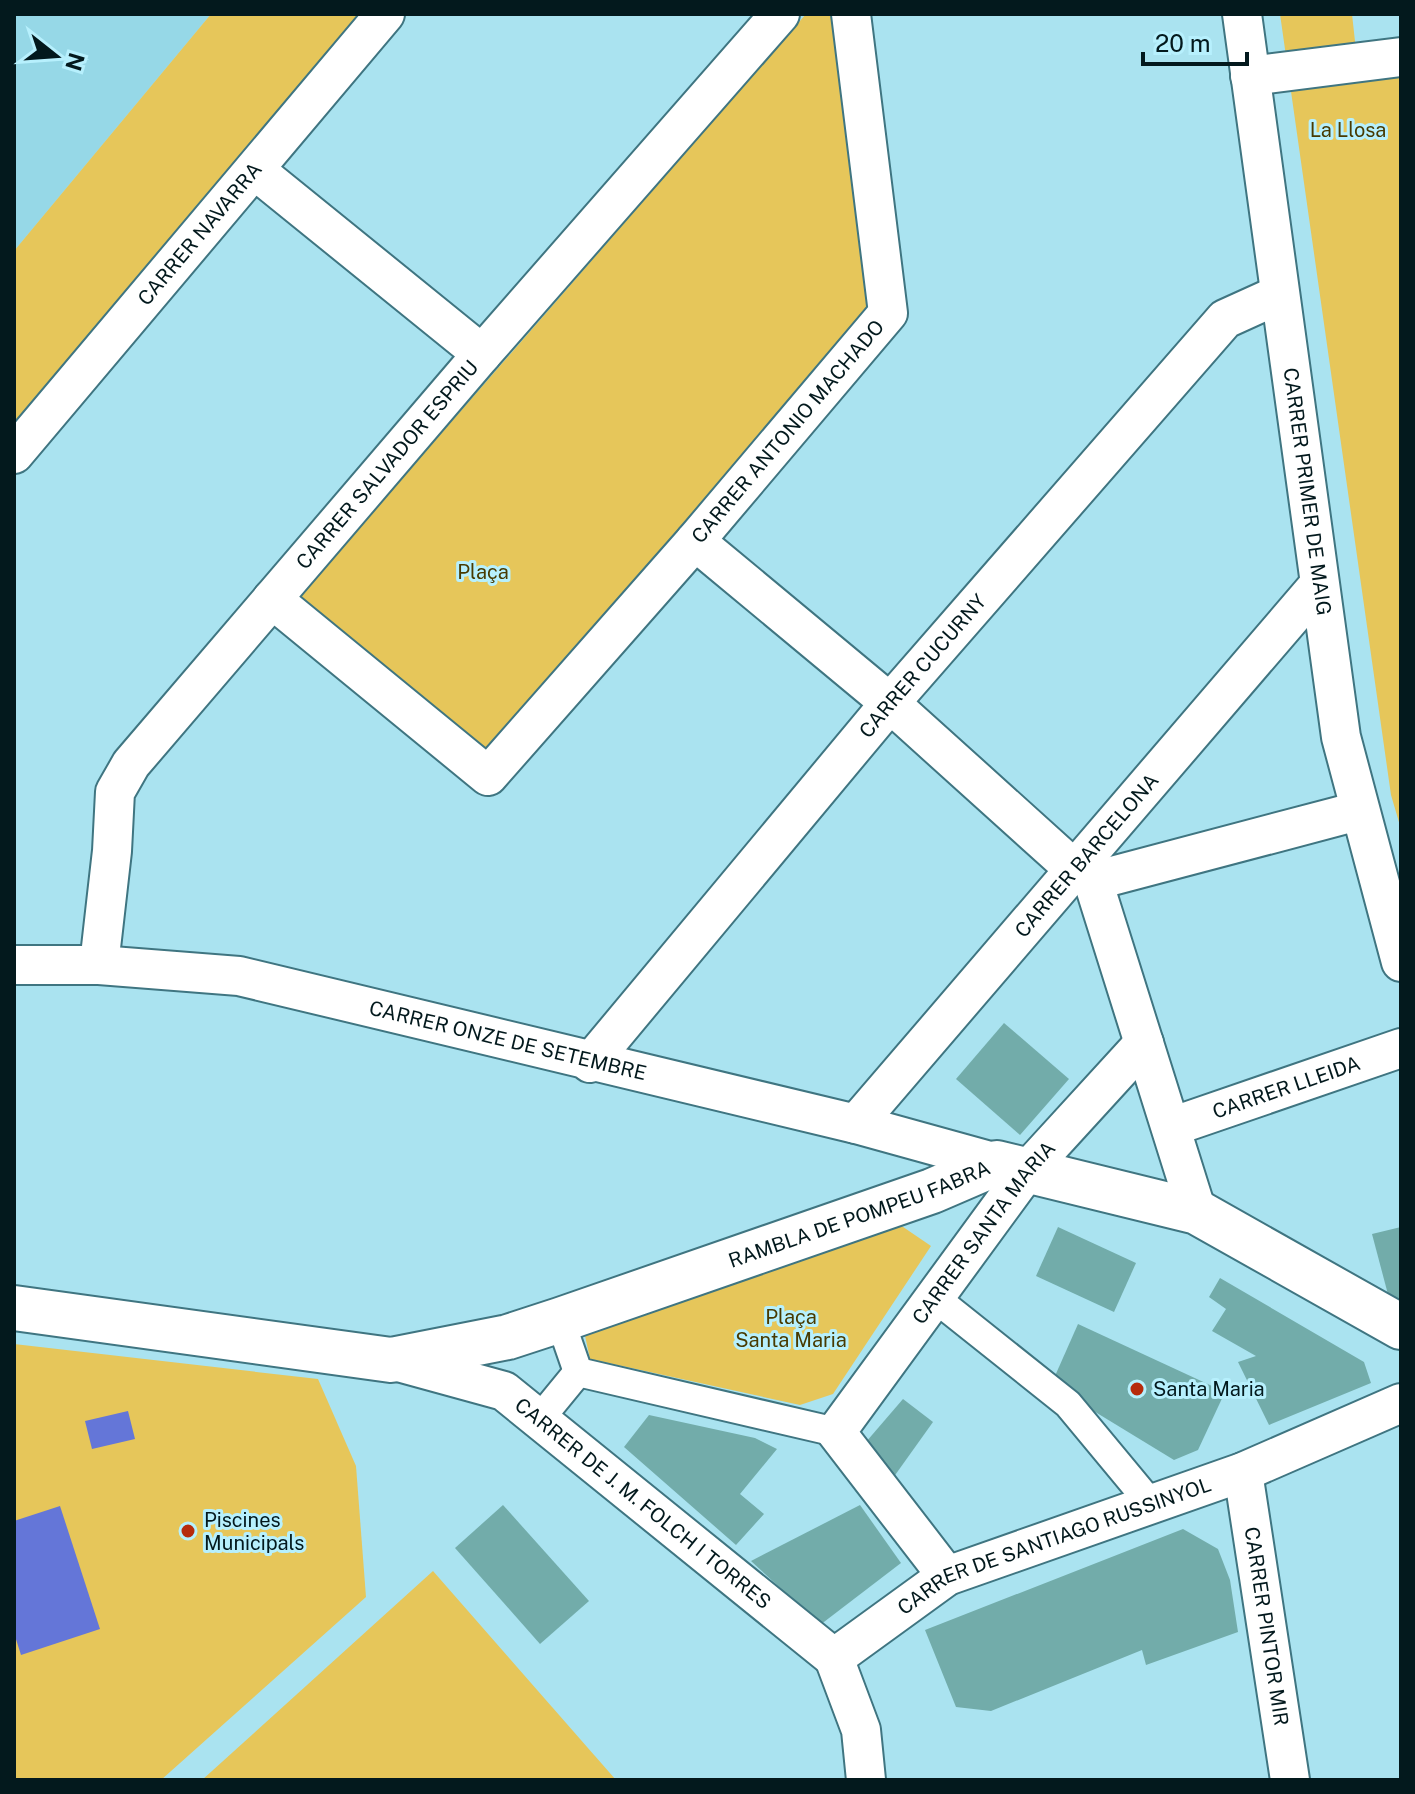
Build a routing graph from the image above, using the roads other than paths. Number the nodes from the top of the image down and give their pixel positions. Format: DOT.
graph roads {
  1 [pos="385,14"];
  2 [pos="780,14"];
  3 [pos="851,14"];
  4 [pos="1242,14"];
  5 [pos="1401,57"];
  6 [pos="1250,76"];
  7 [pos="255,170"];
  8 [pos="1278,295"];
  9 [pos="482,354"];
  10 [pos="14,454"];
  11 [pos="695,541"];
  12 [pos="1317,587"];
  13 [pos="272,599"];
  14 [pos="890,703"];
  15 [pos="1358,811"];
  16 [pos="1084,875"];
  17 [pos="1401,962"];
  18 [pos="14,965"];
  19 [pos="99,965"];
  20 [pos="1144,1043"];
  21 [pos="1401,1048"];
  22 [pos="590,1063"];
  23 [pos="856,1124"];
  24 [pos="1171,1127"];
  25 [pos="1012,1167"];
  26 [pos="1197,1212"];
  27 [pos="935,1298"];
  28 [pos="14,1308"];
  29 [pos="560,1320"];
  30 [pos="1401,1327"];
  31 [pos="508,1337"];
  32 [pos="391,1360"];
  33 [pos="578,1372"];
  34 [pos="504,1391"];
  35 [pos="1401,1403"];
  36 [pos="537,1422"];
  37 [pos="836,1432"];
  38 [pos="1243,1472"];
  39 [pos="1151,1504"];
  40 [pos="947,1576"];
  41 [pos="834,1658"];
  42 [pos="866,1780"];
  43 [pos="1290,1780"];
  1 -- 7 [label="street, CARRER NAVARRA"];
  2 -- 9 [label="street, CARRER SALVADOR ESPRIU"];
  3 -- 11 [label="street, CARRER ANTONIO MACHADO"];
  4 -- 6 [label="street, CARRER PRIMER DE MAIG"];
  5 -- 6 [label="street"];
  6 -- 8 [label="street, CARRER PRIMER DE MAIG"];
  7 -- 9 [label="street"];
  7 -- 10 [label="street, CARRER NAVARRA"];
  8 -- 12 [label="street, CARRER PRIMER DE MAIG"];
  8 -- 14 [label="street, CARRER CUCURNY"];
  9 -- 13 [label="street, CARRER SALVADOR ESPRIU"];
  11 -- 13 [label="street, CARRER ANTONIO MACHADO"];
  11 -- 14 [label="street"];
  12 -- 15 [label="street, CARRER PRIMER DE MAIG"];
  12 -- 16 [label="street, CARRER BARCELONA"];
  13 -- 19 [label="street, CARRER SALVADOR ESPRIU"];
  14 -- 16 [label="street"];
  14 -- 22 [label="street, CARRER CUCURNY"];
  15 -- 16 [label="street"];
  15 -- 17 [label="street, CARRER PRIMER DE MAIG"];
  16 -- 20 [label="street"];
  16 -- 23 [label="street, CARRER BARCELONA"];
  18 -- 19 [label="street, CARRER ONZE DE SETEMBRE"];
  19 -- 22 [label="street, CARRER ONZE DE SETEMBRE"];
  20 -- 24 [label="street"];
  20 -- 25 [label="street, CARRER SANTA MARIA"];
  21 -- 24 [label="street, CARRER LLEIDA"];
  22 -- 23 [label="street, CARRER ONZE DE SETEMBRE"];
  23 -- 25 [label="street, CARRER ONZE DE SETEMBRE"];
  24 -- 26 [label="street"];
  25 -- 26 [label="street"];
  25 -- 27 [label="street, CARRER SANTA MARIA"];
  25 -- 29 [label="street, RAMBLA DE POMPEU FABRA"];
  26 -- 30 [label="street"];
  27 -- 37 [label="street, CARRER SANTA MARIA"];
  27 -- 39 [label="street"];
  28 -- 32 [label="street, RAMBLA DE POMPEU FABRA"];
  29 -- 31 [label="street, RAMBLA DE POMPEU FABRA"];
  29 -- 33 [label="street"];
  31 -- 32 [label="street, RAMBLA DE POMPEU FABRA"];
  31 -- 34 [label="street"];
  32 -- 34 [label="street, CARRER DE J. M. FOLCH I TORRES"];
  33 -- 36 [label="street"];
  33 -- 37 [label="street"];
  34 -- 36 [label="street, CARRER DE J. M. FOLCH I TORRES"];
  35 -- 38 [label="street, CARRER DE SANTIAGO RUSSINYOL"];
  36 -- 41 [label="street, CARRER DE J. M. FOLCH I TORRES"];
  37 -- 40 [label="street"];
  38 -- 39 [label="street, CARRER DE SANTIAGO RUSSINYOL"];
  38 -- 43 [label="street, CARRER PINTOR MIR"];
  39 -- 40 [label="street, CARRER DE SANTIAGO RUSSINYOL"];
  40 -- 41 [label="street, CARRER DE SANTIAGO RUSSINYOL"];
  41 -- 42 [label="street"];
}
